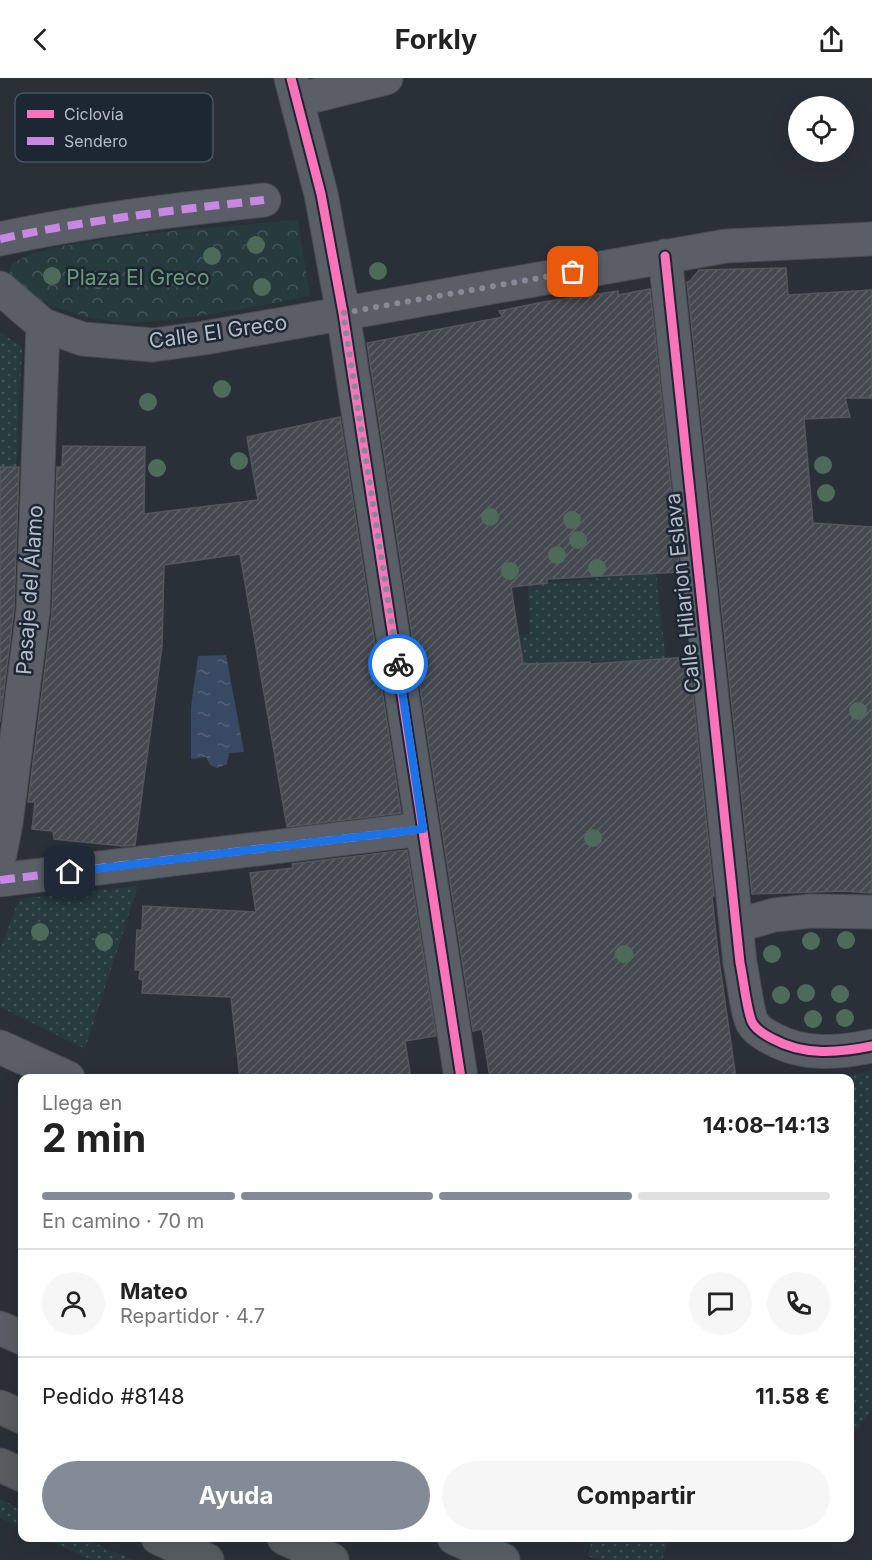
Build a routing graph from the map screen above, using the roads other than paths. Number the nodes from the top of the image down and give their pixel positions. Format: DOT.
graph roads {
  1 [pos="386,78"];
  2 [pos="294,89"];
  3 [pos="264,200"];
  4 [pos="0,239"];
  5 [pos="872,239"];
  6 [pos="664,256"];
  7 [pos="0,288"];
  8 [pos="343,313"];
  9 [pos="43,325"];
  10 [pos="423,829"];
  11 [pos="0,854"];
  12 [pos="0,880"];
  13 [pos="872,912"];
  14 [pos="736,926"];
  15 [pos="872,1046"];
  16 [pos="0,1047"];
  17 [pos="814,1065"];
  18 [pos="59,1074"];
  19 [pos="460,1074"];
  20 [pos="0,1328"];
  21 [pos="18,1336"];
  22 [pos="0,1407"];
  23 [pos="18,1415"];
  24 [pos="0,1465"];
  25 [pos="18,1474"];
  26 [pos="167,1542"];
  27 [pos="293,1542"];
  28 [pos="468,1542"];
  29 [pos="495,1550"];
  30 [pos="207,1560"];
  31 [pos="332,1560"];
  1 -- 2 [label="street"];
  2 -- 8 [label="street"];
  3 -- 4 [label="street"];
  5 -- 6 [label="street, Calle El Greco"];
  6 -- 8 [label="street, Calle El Greco"];
  6 -- 14 [label="street, Calle Hilarion Eslava"];
  7 -- 9 [label="street, Calle El Greco"];
  8 -- 9 [label="street, Calle El Greco"];
  8 -- 10 [label="street"];
  9 -- 11 [label="street, Pasaje del Álamo"];
  10 -- 12 [label="street"];
  10 -- 19 [label="street"];
  13 -- 14 [label="street"];
  14 -- 17 [label="street, Calle Hilarion Eslava"];
  15 -- 17 [label="street, Calle Hilarion Eslava"];
  16 -- 18 [label="street"];
  20 -- 21 [label="street"];
  22 -- 23 [label="highway"];
  24 -- 25 [label="highway"];
  26 -- 30 [label="highway"];
  27 -- 31 [label="highway"];
  28 -- 29 [label="street"];
}
